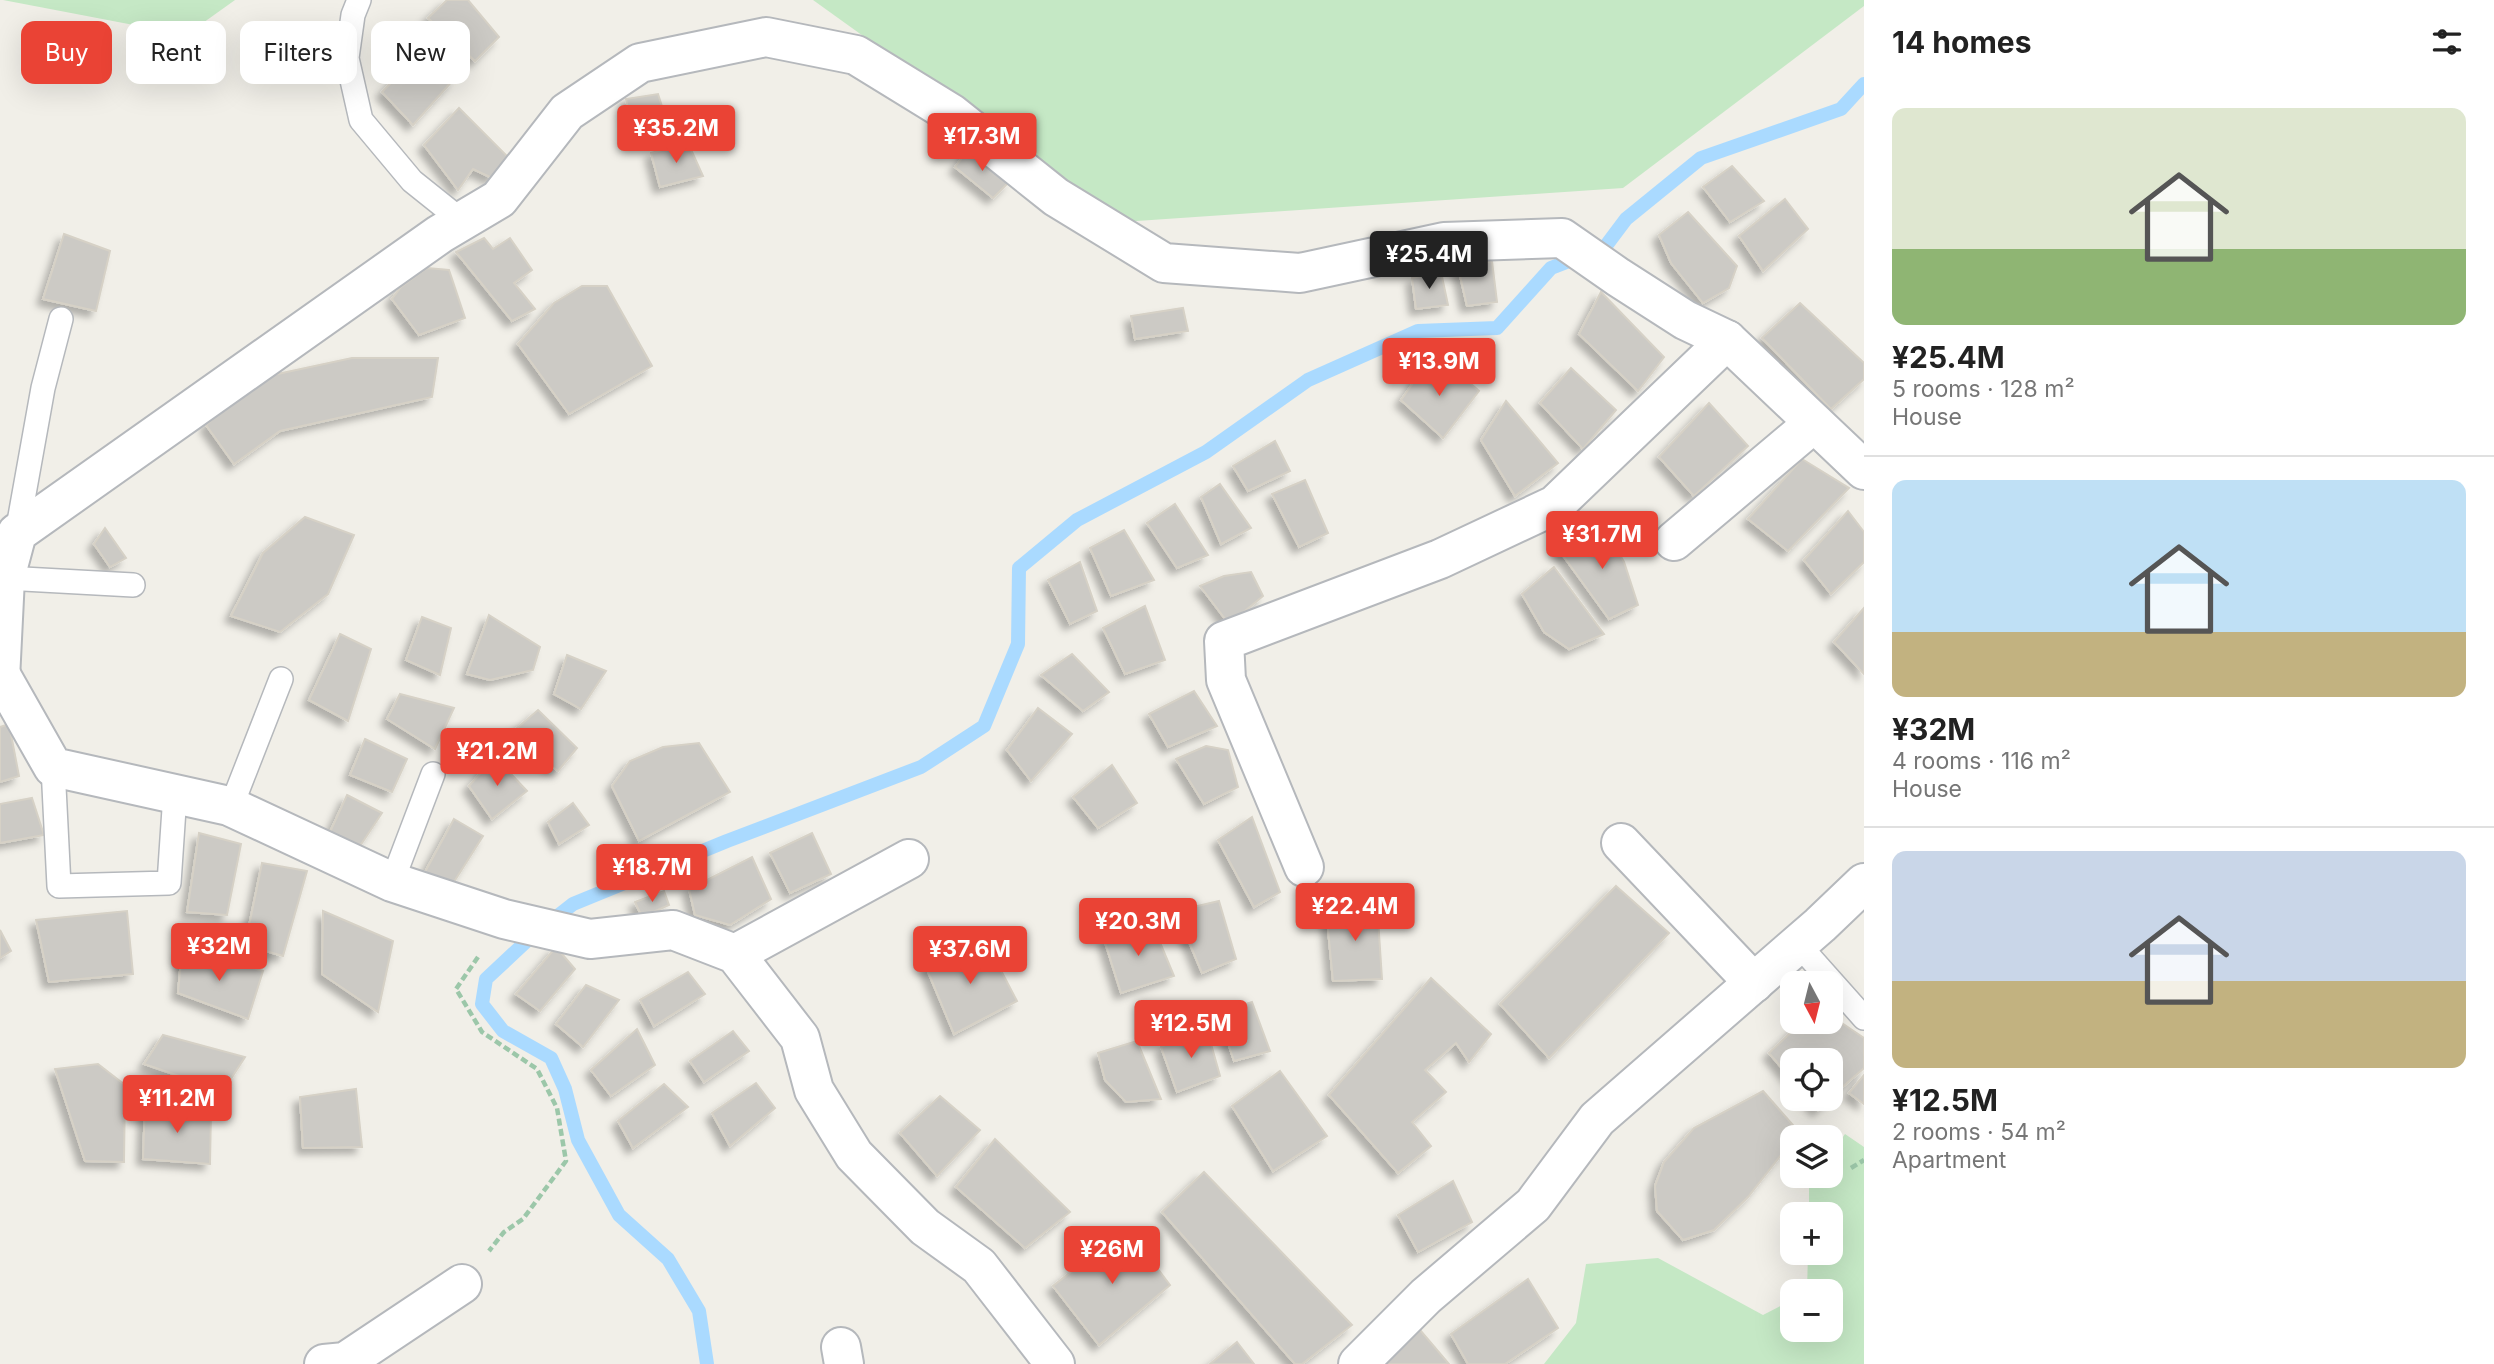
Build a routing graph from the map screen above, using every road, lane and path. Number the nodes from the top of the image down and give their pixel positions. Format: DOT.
graph roads {
  1 [pos="359,0"];
  2 [pos="462,221"];
  3 [pos="61,319"];
  4 [pos="1727,340"];
  5 [pos="1814,423"];
  6 [pos="1864,470"];
  7 [pos="8,526"];
  8 [pos="1674,541"];
  9 [pos="5,578"];
  10 [pos="133,585"];
  11 [pos="1,678"];
  12 [pos="281,678"];
  13 [pos="52,767"];
  14 [pos="433,774"];
  15 [pos="175,794"];
  16 [pos="231,807"];
  17 [pos="1621,843"];
  18 [pos="909,859"];
  19 [pos="1304,867"];
  20 [pos="392,882"];
  21 [pos="1864,883"];
  22 [pos="504,919"];
  23 [pos="1798,944"];
  24 [pos="734,954"];
  25 [pos="1754,983"];
  26 [pos="1864,1018"];
  27 [pos="1864,1160"];
  28 [pos="1851,1168"];
  29 [pos="462,1284"];
  30 [pos="338,1363"];
  31 [pos="1055,1364"];
  32 [pos="1359,1364"];
  1 -- 2 [label="lane"];
  2 -- 4 [label="street"];
  2 -- 7 [label="street"];
  3 -- 7 [label="lane"];
  4 -- 5 [label="street"];
  4 -- 19 [label="street"];
  5 -- 6 [label="street"];
  5 -- 8 [label="street"];
  7 -- 9 [label="street"];
  9 -- 10 [label="lane"];
  9 -- 11 [label="street"];
  11 -- 13 [label="street"];
  12 -- 16 [label="lane"];
  13 -- 15 [label="street"];
  13 -- 15 [label="lane"];
  14 -- 20 [label="lane"];
  15 -- 16 [label="street"];
  16 -- 20 [label="street"];
  17 -- 25 [label="street"];
  18 -- 24 [label="street"];
  20 -- 22 [label="street"];
  21 -- 23 [label="street"];
  22 -- 24 [label="street"];
  22 -- 29 [label="path"];
  23 -- 25 [label="street"];
  23 -- 26 [label="lane"];
  24 -- 31 [label="street"];
  25 -- 32 [label="street"];
  27 -- 28 [label="path"];
  29 -- 30 [label="street"];
}
